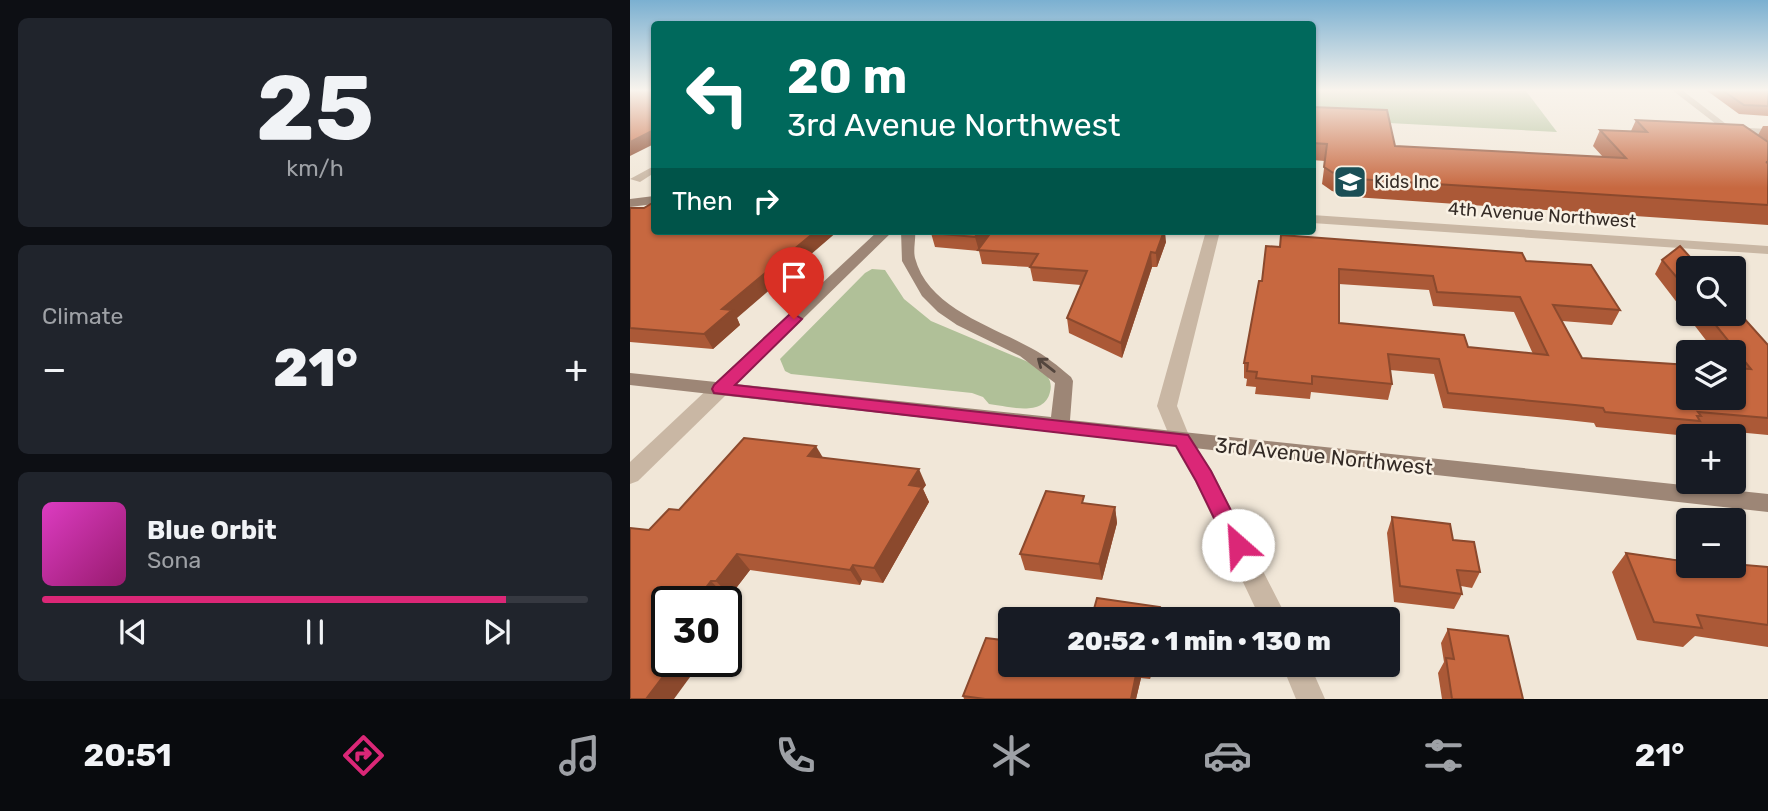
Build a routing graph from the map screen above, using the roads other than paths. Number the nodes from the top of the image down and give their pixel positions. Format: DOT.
graph roads {
  1 [pos="1718,123"];
  2 [pos="1728,130"];
  3 [pos="1768,132"];
  4 [pos="1768,160"];
  5 [pos="651,171"];
  6 [pos="636,179"];
  7 [pos="651,200"];
  8 [pos="630,203"];
  9 [pos="1316,219"];
  10 [pos="882,235"];
  11 [pos="908,235"];
  12 [pos="1212,235"];
  13 [pos="1768,250"];
  14 [pos="630,379"];
  15 [pos="720,389"];
  16 [pos="1060,425"];
  17 [pos="1181,440"];
  18 [pos="630,475"];
  19 [pos="1768,503"];
  20 [pos="1269,607"];
  21 [pos="1301,677"];
  22 [pos="1311,699"];
  1 -- 2 [label="street"];
  2 -- 3 [label="street"];
  2 -- 4 [label="street"];
  5 -- 6 [label="street"];
  7 -- 8 [label="street"];
  9 -- 13 [label="street, 4th Avenue Northwest"];
  10 -- 15 [label="street"];
  16 -- 11 [label="street, one-way"];
  12 -- 17 [label="street"];
  14 -- 15 [label="street, 3rd Avenue Northwest"];
  15 -- 16 [label="street, 3rd Avenue Northwest"];
  15 -- 18 [label="street"];
  16 -- 17 [label="street, 3rd Avenue Northwest"];
  17 -- 19 [label="street, 3rd Avenue Northwest"];
  17 -- 20 [label="street"];
  21 -- 22 [label="street"];
}
